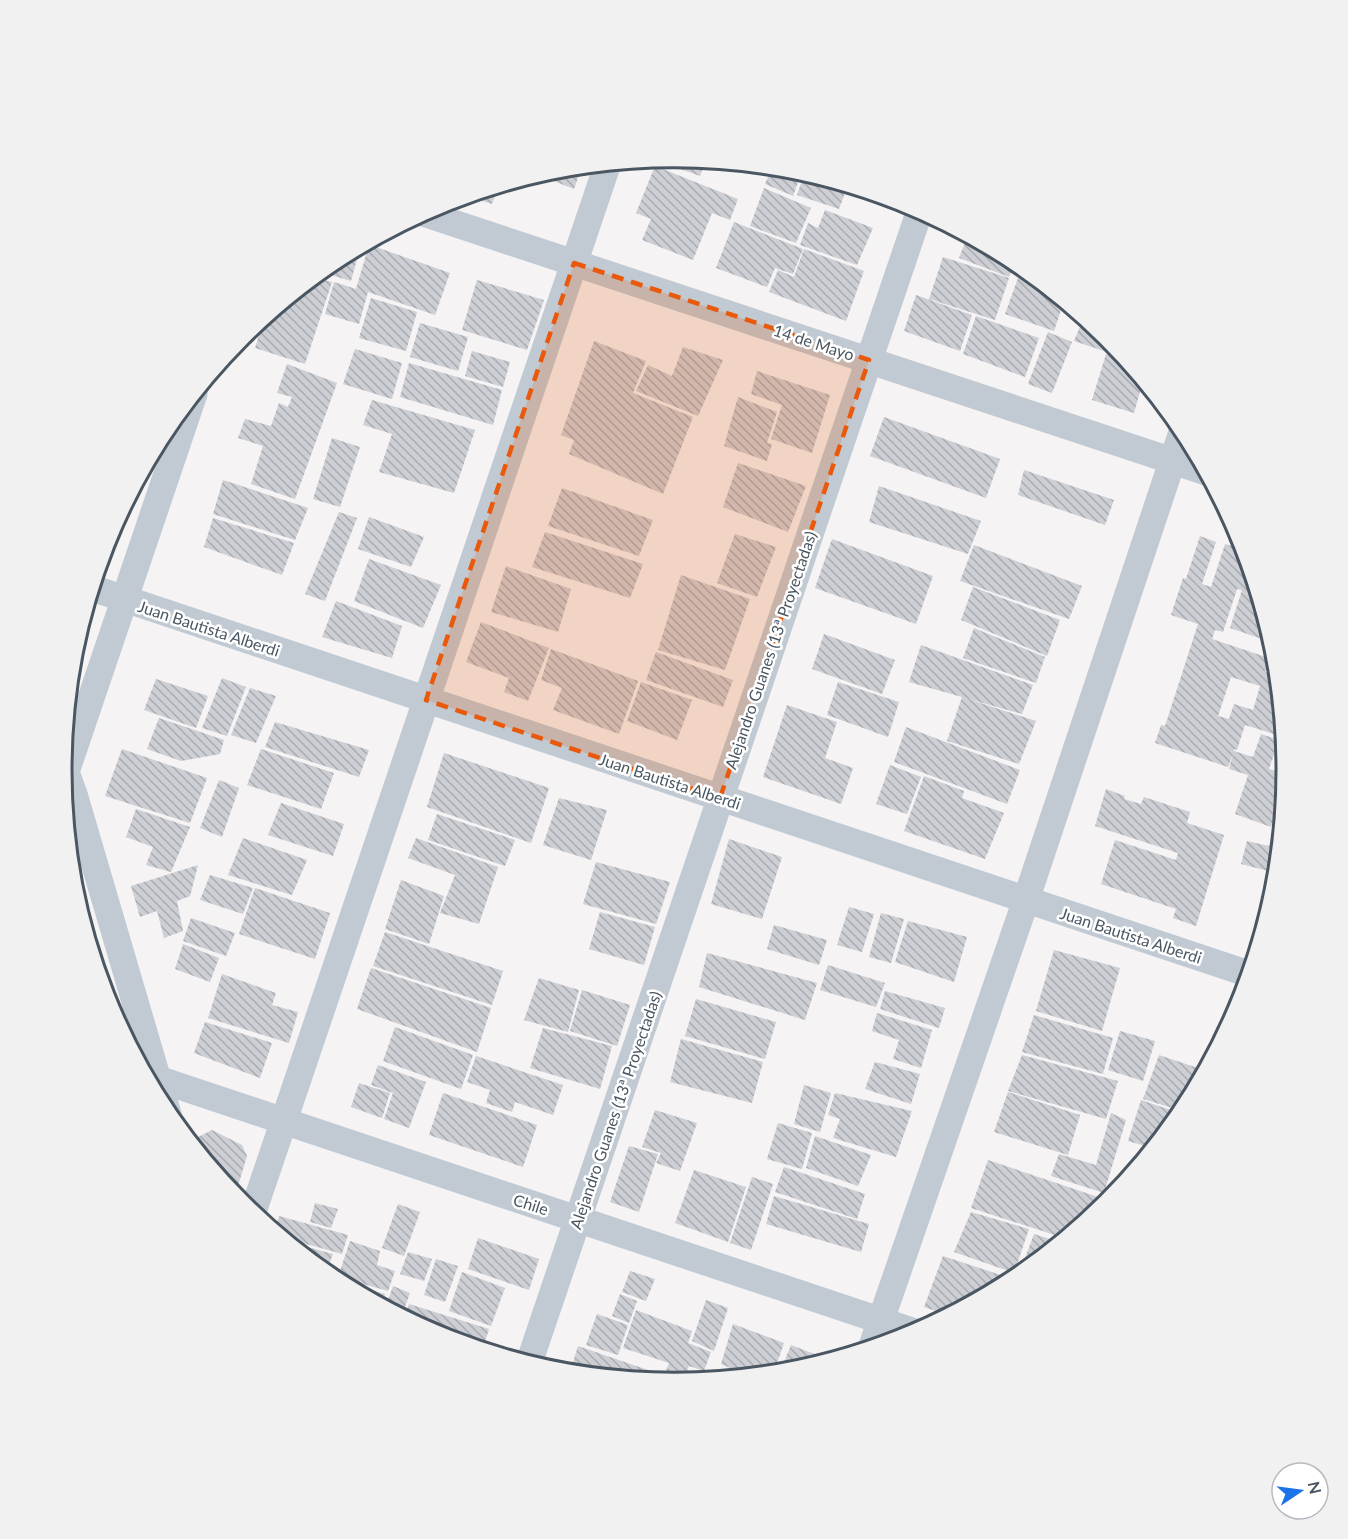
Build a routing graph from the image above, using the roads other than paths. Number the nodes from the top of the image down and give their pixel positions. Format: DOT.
graph roads {
  1 [pos="605,172"];
  2 [pos="435,217"];
  3 [pos="917,219"];
  4 [pos="574,263"];
  5 [pos="868,360"];
  6 [pos="186,416"];
  7 [pos="1179,441"];
  8 [pos="1172,460"];
  9 [pos="1194,468"];
  10 [pos="100,591"];
  11 [pos="124,599"];
  12 [pos="426,700"];
  13 [pos="72,760"];
  14 [pos="73,796"];
  15 [pos="720,798"];
  16 [pos="1026,900"];
  17 [pos="1241,971"];
  18 [pos="147,1059"];
  19 [pos="158,1079"];
  20 [pos="284,1121"];
  21 [pos="256,1203"];
  22 [pos="578,1219"];
  23 [pos="882,1321"];
  24 [pos="901,1327"];
  25 [pos="876,1337"];
  26 [pos="532,1354"];
  1 -- 4 [label="street"];
  2 -- 4 [label="street, 14 de Mayo"];
  3 -- 5 [label="street, Alejandro Guanes (13ª Proyectadas)"];
  4 -- 5 [label="street, 14 de Mayo"];
  4 -- 12 [label="street"];
  5 -- 8 [label="street, 14 de Mayo"];
  5 -- 15 [label="street, Alejandro Guanes (13ª Proyectadas)"];
  6 -- 11 [label="street"];
  7 -- 8 [label="street"];
  8 -- 9 [label="street, 14 de Mayo"];
  8 -- 16 [label="street"];
  10 -- 11 [label="street, Juan Bautista Alberdi"];
  11 -- 12 [label="street, Juan Bautista Alberdi"];
  11 -- 13 [label="street"];
  12 -- 15 [label="street, Juan Bautista Alberdi"];
  12 -- 20 [label="street"];
  14 -- 18 [label="street"];
  15 -- 16 [label="street, Juan Bautista Alberdi"];
  15 -- 22 [label="street, Alejandro Guanes (13ª Proyectadas)"];
  16 -- 17 [label="street, Juan Bautista Alberdi"];
  16 -- 23 [label="street"];
  19 -- 20 [label="street, Chile"];
  20 -- 21 [label="street"];
  20 -- 22 [label="street, Chile"];
  22 -- 23 [label="street, Chile"];
  22 -- 26 [label="street, Alejandro Guanes (13ª Proyectadas)"];
  23 -- 24 [label="street, Chile"];
  23 -- 25 [label="street"];
}
